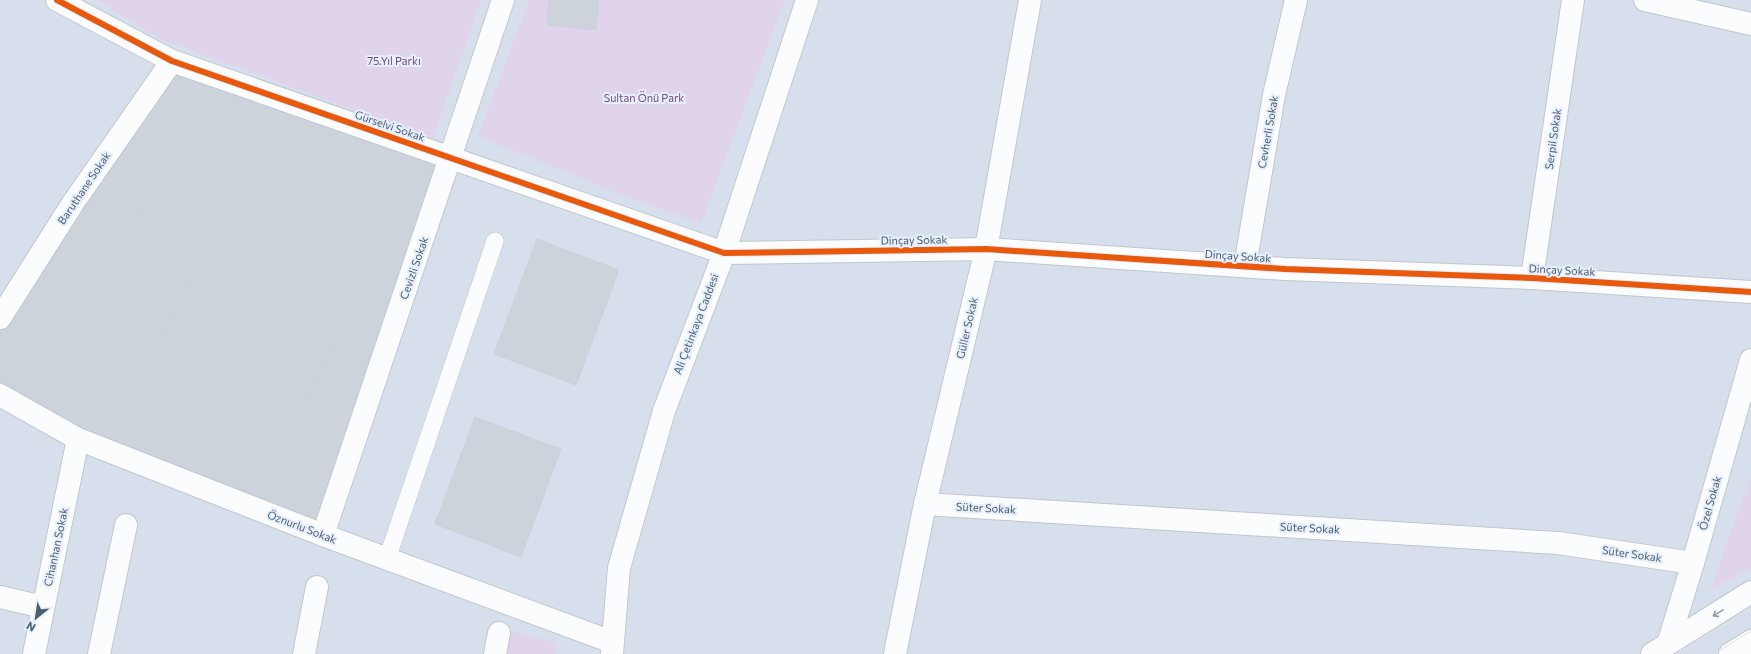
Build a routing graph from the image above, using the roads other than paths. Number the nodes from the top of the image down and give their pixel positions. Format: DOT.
graph roads {
  1 [pos="57,0"];
  2 [pos="503,0"];
  3 [pos="807,0"];
  4 [pos="1030,0"];
  5 [pos="1296,0"];
  6 [pos="1573,0"];
  7 [pos="1645,0"];
  8 [pos="1751,24"];
  9 [pos="172,61"];
  10 [pos="451,158"];
  11 [pos="495,241"];
  12 [pos="986,249"];
  13 [pos="724,253"];
  14 [pos="1245,266"];
  15 [pos="1532,278"];
  16 [pos="1751,292"];
  17 [pos="0,318"];
  18 [pos="1751,360"];
  19 [pos="0,395"];
  20 [pos="78,439"];
  21 [pos="925,504"];
  22 [pos="126,525"];
  23 [pos="323,536"];
  24 [pos="387,559"];
  25 [pos="1693,563"];
  26 [pos="317,587"];
  27 [pos="1751,592"];
  28 [pos="0,597"];
  29 [pos="43,607"];
  30 [pos="499,633"];
  31 [pos="1751,641"];
  32 [pos="612,648"];
  33 [pos="1660,649"];
  34 [pos="34,654"];
  35 [pos="99,654"];
  36 [pos="304,654"];
  37 [pos="495,654"];
  38 [pos="895,654"];
  39 [pos="1730,654"];
  1 -- 9 [label="street, Gürselvi Sokak"];
  2 -- 10 [label="street, Cevizli Sokak"];
  3 -- 13 [label="street, Ali Çetinkaya Caddesi"];
  4 -- 12 [label="street, Güller Sokak"];
  5 -- 14 [label="street, Cevherli Sokak"];
  6 -- 15 [label="street, Serpil Sokak"];
  7 -- 8 [label="street"];
  9 -- 10 [label="street, Gürselvi Sokak"];
  9 -- 17 [label="street, Baruthane Sokak"];
  10 -- 13 [label="street, Gürselvi Sokak"];
  10 -- 23 [label="street, Cevizli Sokak"];
  11 -- 24 [label="lane"];
  12 -- 13 [label="street, Dinçay Sokak"];
  12 -- 14 [label="street, Dinçay Sokak"];
  12 -- 21 [label="street, Güller Sokak"];
  13 -- 32 [label="street, Ali Çetinkaya Caddesi"];
  14 -- 15 [label="street, Dinçay Sokak"];
  15 -- 16 [label="street, Dinçay Sokak"];
  18 -- 25 [label="street, Özel Sokak"];
  19 -- 20 [label="street, Öznurlu Sokak"];
  20 -- 23 [label="street, Öznurlu Sokak"];
  20 -- 29 [label="street, Cihanhan Sokak"];
  21 -- 25 [label="street, Süter Sokak"];
  21 -- 38 [label="street, Güller Sokak"];
  22 -- 35 [label="street"];
  23 -- 24 [label="street, Öznurlu Sokak"];
  24 -- 32 [label="street, Öznurlu Sokak"];
  25 -- 33 [label="street, Özel Sokak"];
  26 -- 36 [label="street"];
  27 -- 33 [label="street, one-way"];
  28 -- 29 [label="street"];
  29 -- 34 [label="street, Cihanhan Sokak"];
  30 -- 37 [label="street"];
  31 -- 39 [label="street"];
}
